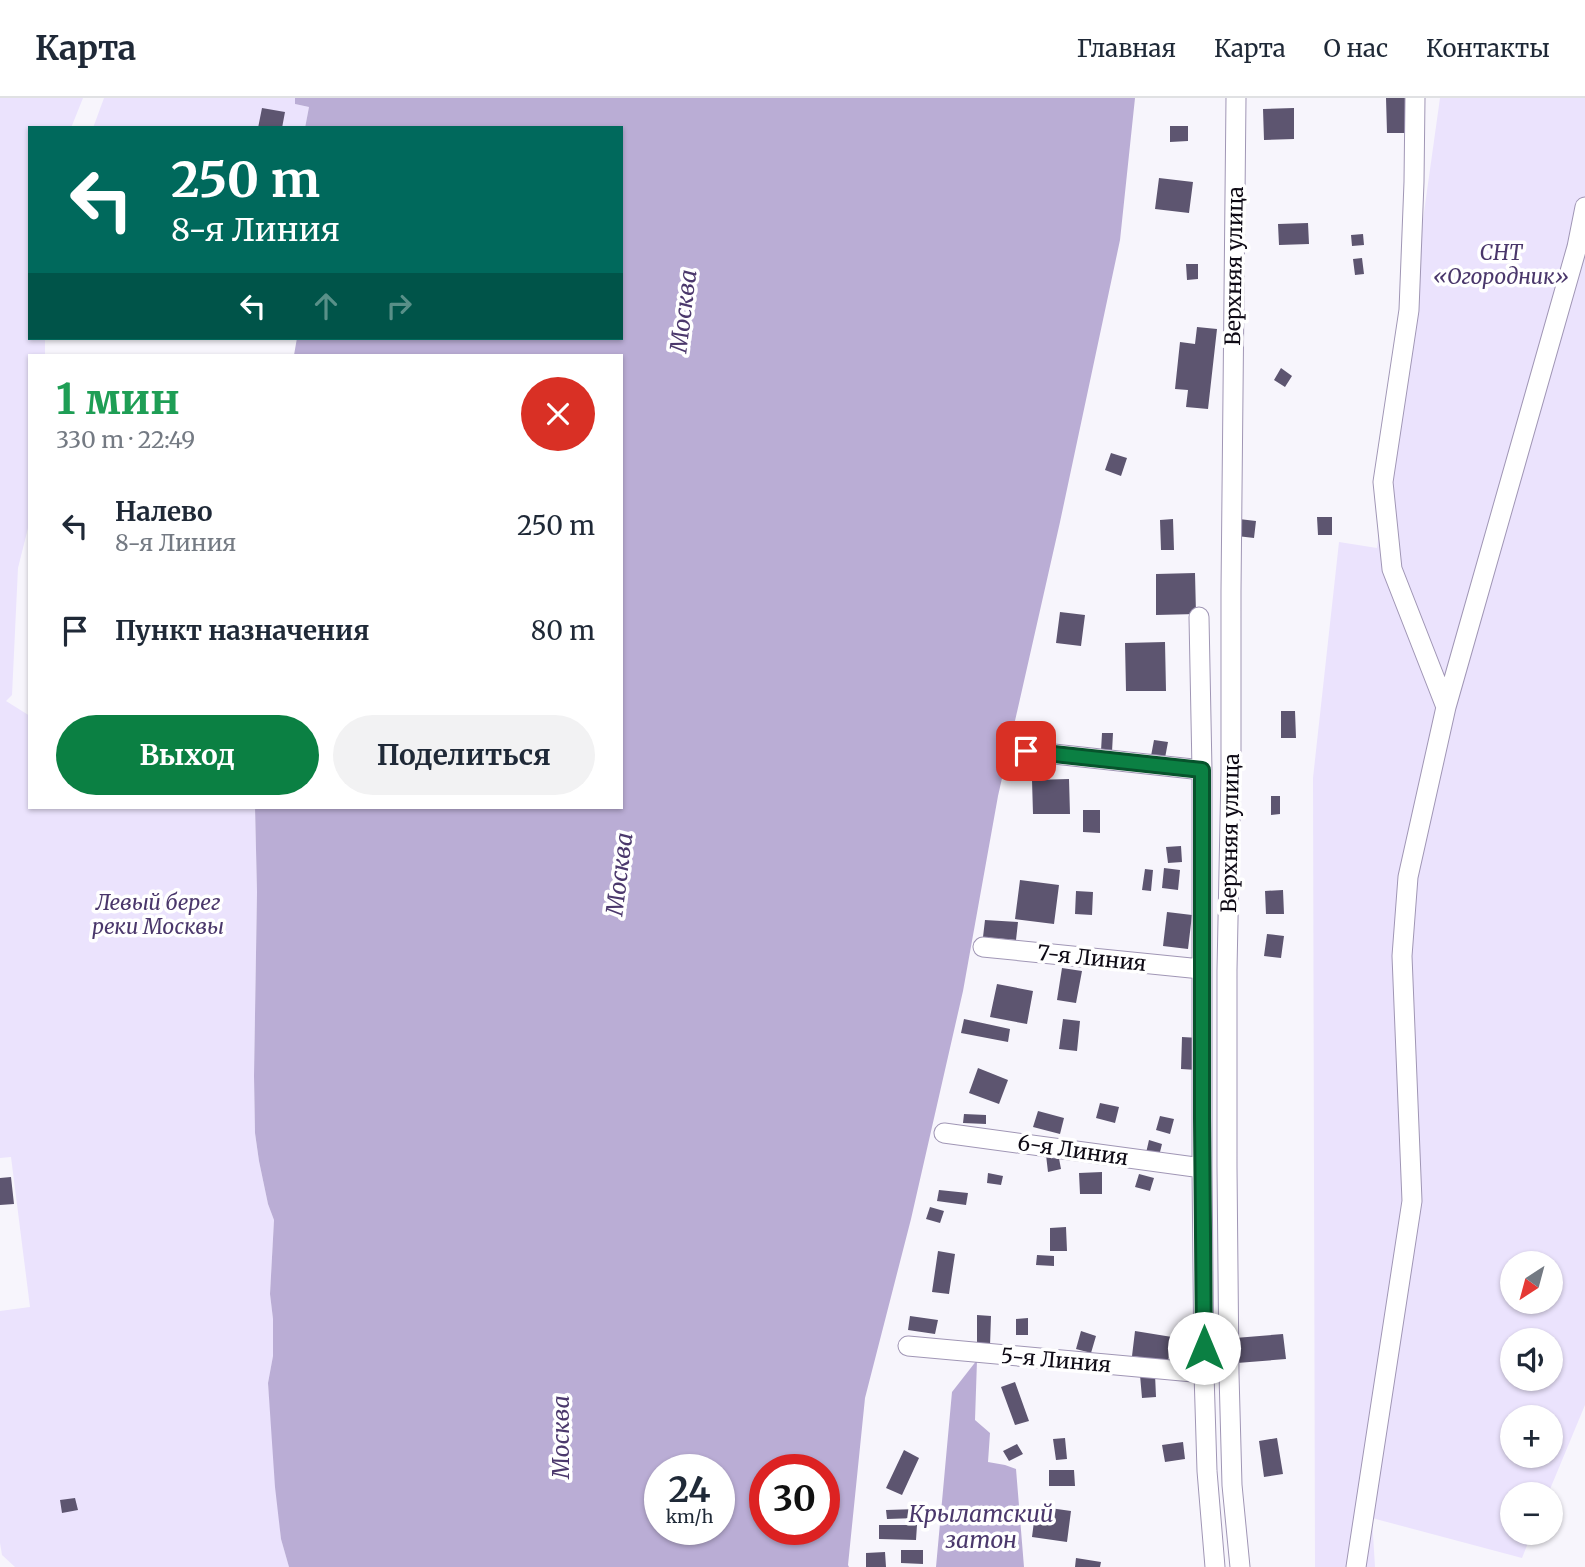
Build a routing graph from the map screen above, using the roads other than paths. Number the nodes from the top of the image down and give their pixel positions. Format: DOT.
graph roads {
  1 [pos="1236,98"];
  2 [pos="1415,98"];
  3 [pos="1585,207"];
  4 [pos="1199,617"];
  5 [pos="1446,707"];
  6 [pos="1026,751"];
  7 [pos="1202,770"];
  8 [pos="983,947"];
  9 [pos="1201,969"];
  10 [pos="944,1133"];
  11 [pos="1202,1168"];
  12 [pos="908,1346"];
  13 [pos="1204,1373"];
  14 [pos="1215,1567"];
  15 [pos="1240,1567"];
  16 [pos="1356,1567"];
  1 -- 15 [label="street, Верхняя улица"];
  2 -- 5 [label="street"];
  3 -- 5 [label="street"];
  4 -- 7 [label="street"];
  5 -- 16 [label="street"];
  6 -- 7 [label="street"];
  7 -- 9 [label="street"];
  8 -- 9 [label="street, 7-я Линия"];
  9 -- 11 [label="street"];
  10 -- 11 [label="street, 6-я Линия"];
  11 -- 13 [label="street"];
  12 -- 13 [label="street, 5-я Линия"];
  13 -- 14 [label="street"];
}
